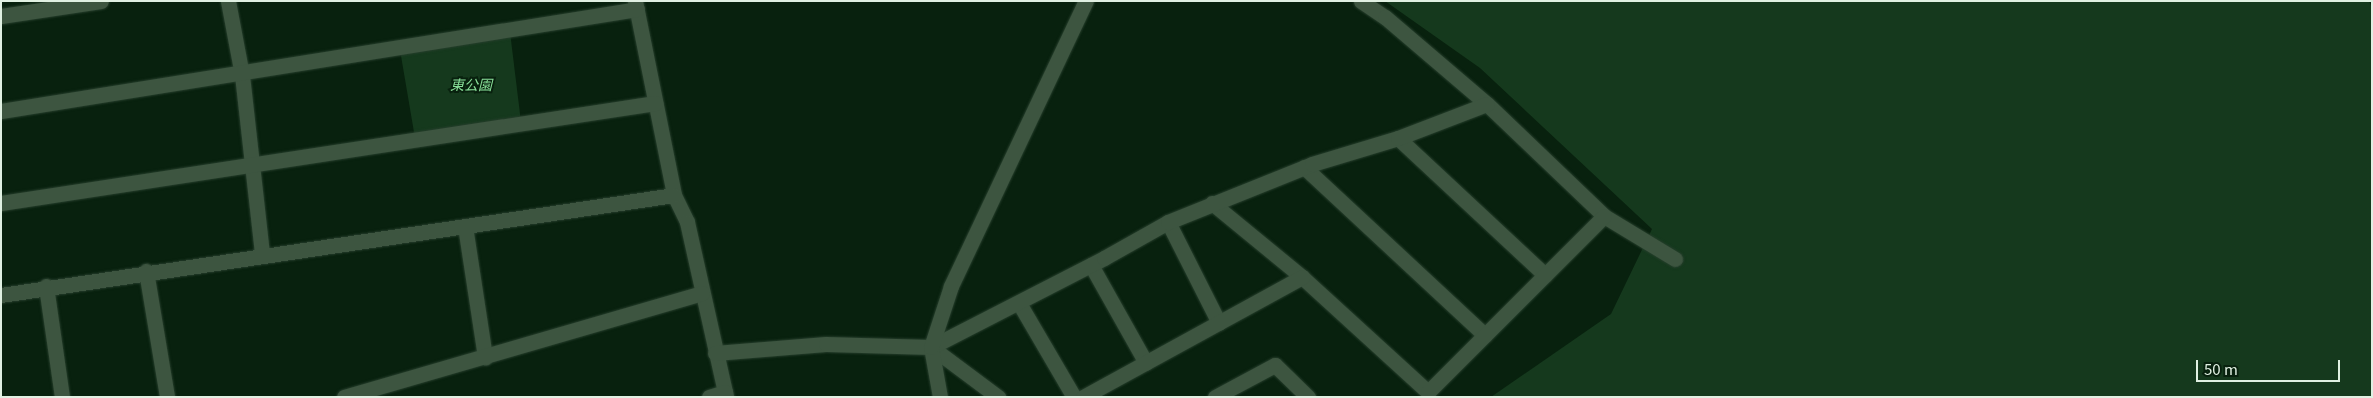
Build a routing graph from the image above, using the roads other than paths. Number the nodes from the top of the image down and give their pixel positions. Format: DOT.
graph roads {
  1 [pos="101,1"];
  2 [pos="228,1"];
  3 [pos="1086,1"];
  4 [pos="1361,1"];
  5 [pos="636,5"];
  6 [pos="1,16"];
  7 [pos="242,74"];
  8 [pos="655,103"];
  9 [pos="1487,104"];
  10 [pos="1,111"];
  11 [pos="1398,138"];
  12 [pos="250,165"];
  13 [pos="1304,167"];
  14 [pos="674,195"];
  15 [pos="1,203"];
  16 [pos="1212,203"];
  17 [pos="1604,216"];
  18 [pos="1168,222"];
  19 [pos="465,226"];
  20 [pos="262,254"];
  21 [pos="1675,259"];
  22 [pos="1091,265"];
  23 [pos="146,271"];
  24 [pos="1545,275"];
  25 [pos="1302,277"];
  26 [pos="46,286"];
  27 [pos="702,293"];
  28 [pos="1,295"];
  29 [pos="1019,303"];
  30 [pos="1219,323"];
  31 [pos="1485,335"];
  32 [pos="931,347"];
  33 [pos="715,353"];
  34 [pos="485,357"];
  35 [pos="1146,363"];
  36 [pos="726,394"];
  37 [pos="62,397"];
  38 [pos="167,397"];
  39 [pos="344,397"];
  40 [pos="709,397"];
  41 [pos="940,397"];
  42 [pos="998,397"];
  43 [pos="1074,397"];
  44 [pos="1084,397"];
  45 [pos="1215,397"];
  46 [pos="1308,397"];
  1 -- 6 [label="street"];
  2 -- 7 [label="street"];
  3 -- 32 [label="street"];
  4 -- 9 [label="street"];
  5 -- 7 [label="street"];
  5 -- 8 [label="street"];
  7 -- 10 [label="street"];
  7 -- 12 [label="street"];
  8 -- 12 [label="street"];
  8 -- 14 [label="street"];
  9 -- 11 [label="street"];
  9 -- 17 [label="street"];
  11 -- 13 [label="street"];
  11 -- 24 [label="street"];
  12 -- 15 [label="street"];
  12 -- 20 [label="street"];
  13 -- 16 [label="street"];
  13 -- 31 [label="street"];
  14 -- 19 [label="street"];
  14 -- 27 [label="street"];
  16 -- 18 [label="street"];
  16 -- 25 [label="street"];
  17 -- 21 [label="street"];
  17 -- 24 [label="street"];
  18 -- 22 [label="street"];
  18 -- 30 [label="street"];
  19 -- 20 [label="street"];
  19 -- 34 [label="street"];
  20 -- 23 [label="street"];
  22 -- 29 [label="street"];
  22 -- 35 [label="street"];
  23 -- 26 [label="street"];
  23 -- 38 [label="street"];
  24 -- 31 [label="street"];
  25 -- 30 [label="street"];
  25 -- 31 [label="street"];
  26 -- 28 [label="street"];
  26 -- 37 [label="street"];
  27 -- 33 [label="street"];
  27 -- 34 [label="street"];
  29 -- 32 [label="street"];
  29 -- 43 [label="street"];
  30 -- 35 [label="street"];
  32 -- 33 [label="street"];
  32 -- 41 [label="street"];
  32 -- 42 [label="street"];
  33 -- 36 [label="street"];
  34 -- 39 [label="street"];
  35 -- 44 [label="street"];
  36 -- 40 [label="street"];
  45 -- 46 [label="street"];
}
